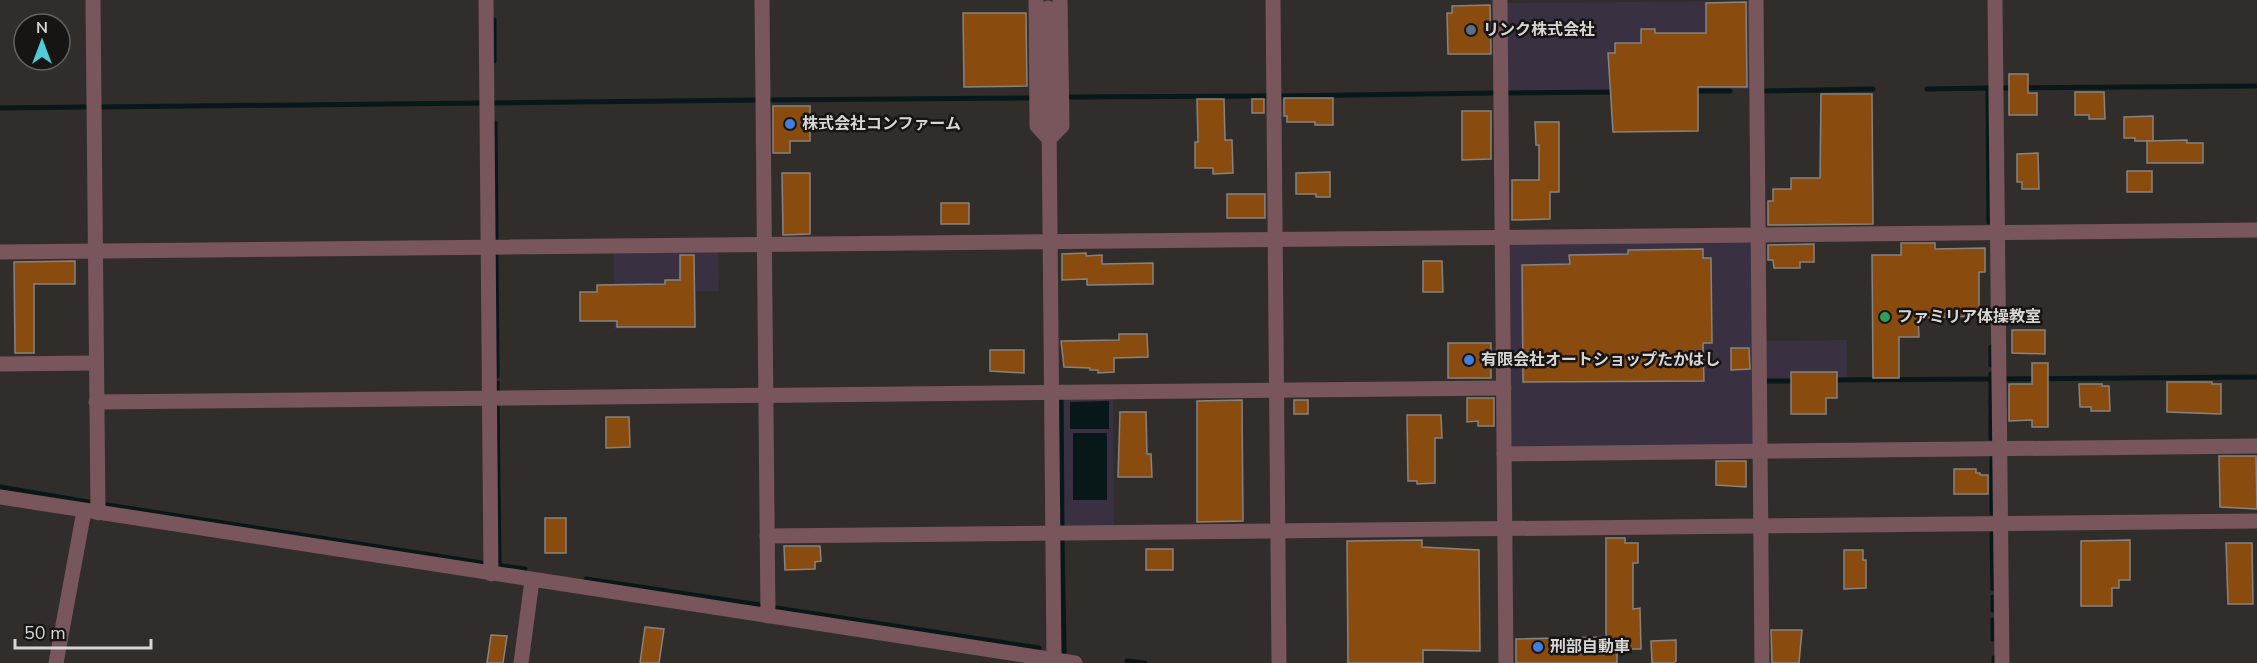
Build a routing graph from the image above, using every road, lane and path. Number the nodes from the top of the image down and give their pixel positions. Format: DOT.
graph roads {
  1 [pos="93,0"];
  2 [pos="486,0"];
  3 [pos="762,0"];
  4 [pos="1273,0"];
  5 [pos="1500,0"];
  6 [pos="1756,0"];
  7 [pos="1995,0"];
  8 [pos="1048,3"];
  9 [pos="1049,139"];
  10 [pos="2257,230"];
  11 [pos="1998,232"];
  12 [pos="1758,235"];
  13 [pos="1502,237"];
  14 [pos="1275,239"];
  15 [pos="1050,242"];
  16 [pos="765,244"];
  17 [pos="488,247"];
  18 [pos="95,251"];
  19 [pos="0,252"];
  20 [pos="96,363"];
  21 [pos="0,364"];
  22 [pos="1504,388"];
  23 [pos="1276,390"];
  24 [pos="1052,393"];
  25 [pos="766,395"];
  26 [pos="490,398"];
  27 [pos="96,402"];
  28 [pos="2257,447"];
  29 [pos="2000,449"];
  30 [pos="1760,451"];
  31 [pos="1504,454"];
  32 [pos="0,497"];
  33 [pos="91,512"];
  34 [pos="2257,521"];
  35 [pos="2000,523"];
  36 [pos="1761,526"];
  37 [pos="1505,528"];
  38 [pos="1278,530"];
  39 [pos="1053,532"];
  40 [pos="767,537"];
  41 [pos="491,574"];
  42 [pos="532,580"];
  43 [pos="768,616"];
  44 [pos="1028,660"];
  45 [pos="1054,661"];
  46 [pos="56,663"];
  47 [pos="521,663"];
  48 [pos="1075,663"];
  49 [pos="1279,663"];
  50 [pos="1506,663"];
  51 [pos="1762,663"];
  52 [pos="2002,663"];
  1 -- 18 [label="street"];
  2 -- 17 [label="street"];
  3 -- 16 [label="street"];
  4 -- 14 [label="street"];
  5 -- 13 [label="street"];
  6 -- 12 [label="street"];
  7 -- 11 [label="street"];
  8 -- 9 [label="street"];
  8 -- 9 [label="street"];
  9 -- 15 [label="street"];
  10 -- 11 [label="street"];
  11 -- 12 [label="street"];
  11 -- 29 [label="street"];
  12 -- 13 [label="street"];
  12 -- 30 [label="street"];
  13 -- 14 [label="street"];
  13 -- 22 [label="street"];
  14 -- 15 [label="street"];
  14 -- 23 [label="street"];
  15 -- 16 [label="street"];
  15 -- 24 [label="street"];
  16 -- 17 [label="street"];
  16 -- 25 [label="street"];
  17 -- 18 [label="street"];
  17 -- 26 [label="street"];
  18 -- 19 [label="street"];
  18 -- 20 [label="street"];
  20 -- 21 [label="street"];
  20 -- 27 [label="street"];
  22 -- 23 [label="street"];
  22 -- 31 [label="street"];
  23 -- 24 [label="street"];
  23 -- 38 [label="street"];
  24 -- 25 [label="street"];
  24 -- 39 [label="street"];
  25 -- 26 [label="street"];
  25 -- 40 [label="street"];
  26 -- 27 [label="street"];
  26 -- 41 [label="street"];
  27 -- 33 [label="street"];
  28 -- 29 [label="street"];
  29 -- 30 [label="street"];
  29 -- 35 [label="street"];
  30 -- 31 [label="street"];
  30 -- 36 [label="street"];
  31 -- 37 [label="street"];
  32 -- 33 [label="street"];
  33 -- 41 [label="street"];
  33 -- 46 [label="street"];
  34 -- 35 [label="street"];
  35 -- 36 [label="street"];
  35 -- 52 [label="street"];
  36 -- 37 [label="street"];
  36 -- 51 [label="street"];
  37 -- 38 [label="street"];
  37 -- 50 [label="street"];
  38 -- 39 [label="street"];
  38 -- 49 [label="street"];
  39 -- 40 [label="street"];
  39 -- 45 [label="street"];
  40 -- 43 [label="street"];
  41 -- 42 [label="street"];
  42 -- 43 [label="street"];
  42 -- 47 [label="street"];
  43 -- 44 [label="street"];
  44 -- 45 [label="street"];
  45 -- 48 [label="street"];
}
